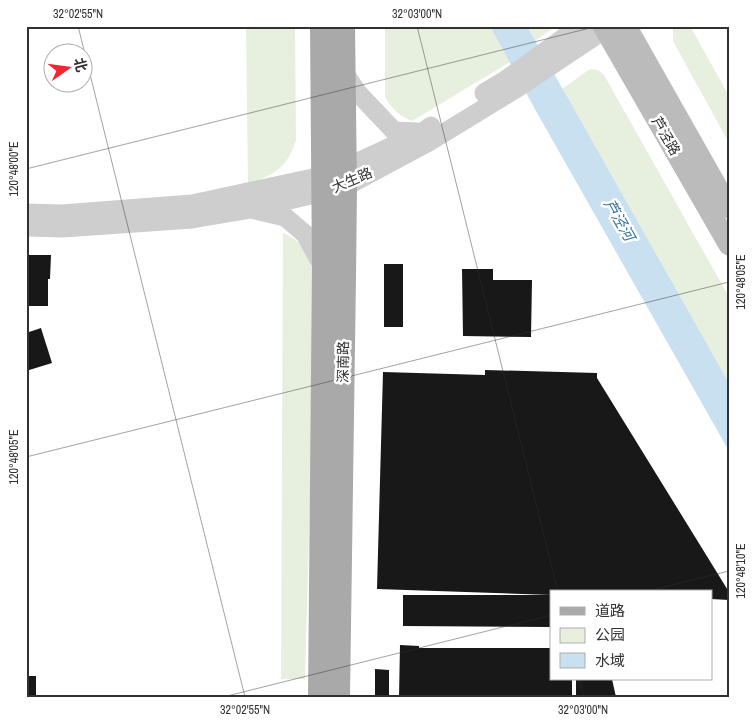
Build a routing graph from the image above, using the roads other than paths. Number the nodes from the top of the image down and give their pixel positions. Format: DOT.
graph roads {
  1 [pos="322,26"];
  2 [pos="343,26"];
  3 [pos="580,26"];
  4 [pos="611,27"];
  5 [pos="344,70"];
  6 [pos="421,133"];
  7 [pos="345,177"];
  8 [pos="322,184"];
  9 [pos="729,208"];
  10 [pos="251,209"];
  11 [pos="26,213"];
  12 [pos="26,227"];
  13 [pos="729,245"];
  14 [pos="324,267"];
  15 [pos="320,697"];
  16 [pos="338,697"];
  1 -- 8 [label="main road, 深南路"];
  2 -- 5 [label="main road, 深南路"];
  3 -- 6 [label="street, 大生路"];
  4 -- 7 [label="street, 大生路"];
  4 -- 9 [label="main road, 芦泾路"];
  4 -- 13 [label="main road, 芦泾路"];
  5 -- 6 [label="street"];
  5 -- 7 [label="main road, 深南路"];
  6 -- 7 [label="street, 大生路"];
  7 -- 8 [label="street, 大生路"];
  7 -- 16 [label="main road, 深南路"];
  8 -- 10 [label="street, 大生路"];
  8 -- 11 [label="street, 大生路"];
  8 -- 14 [label="main road, 深南路"];
  10 -- 12 [label="street, 大生路"];
  10 -- 14 [label="street"];
  14 -- 15 [label="main road, 深南路"];
}
